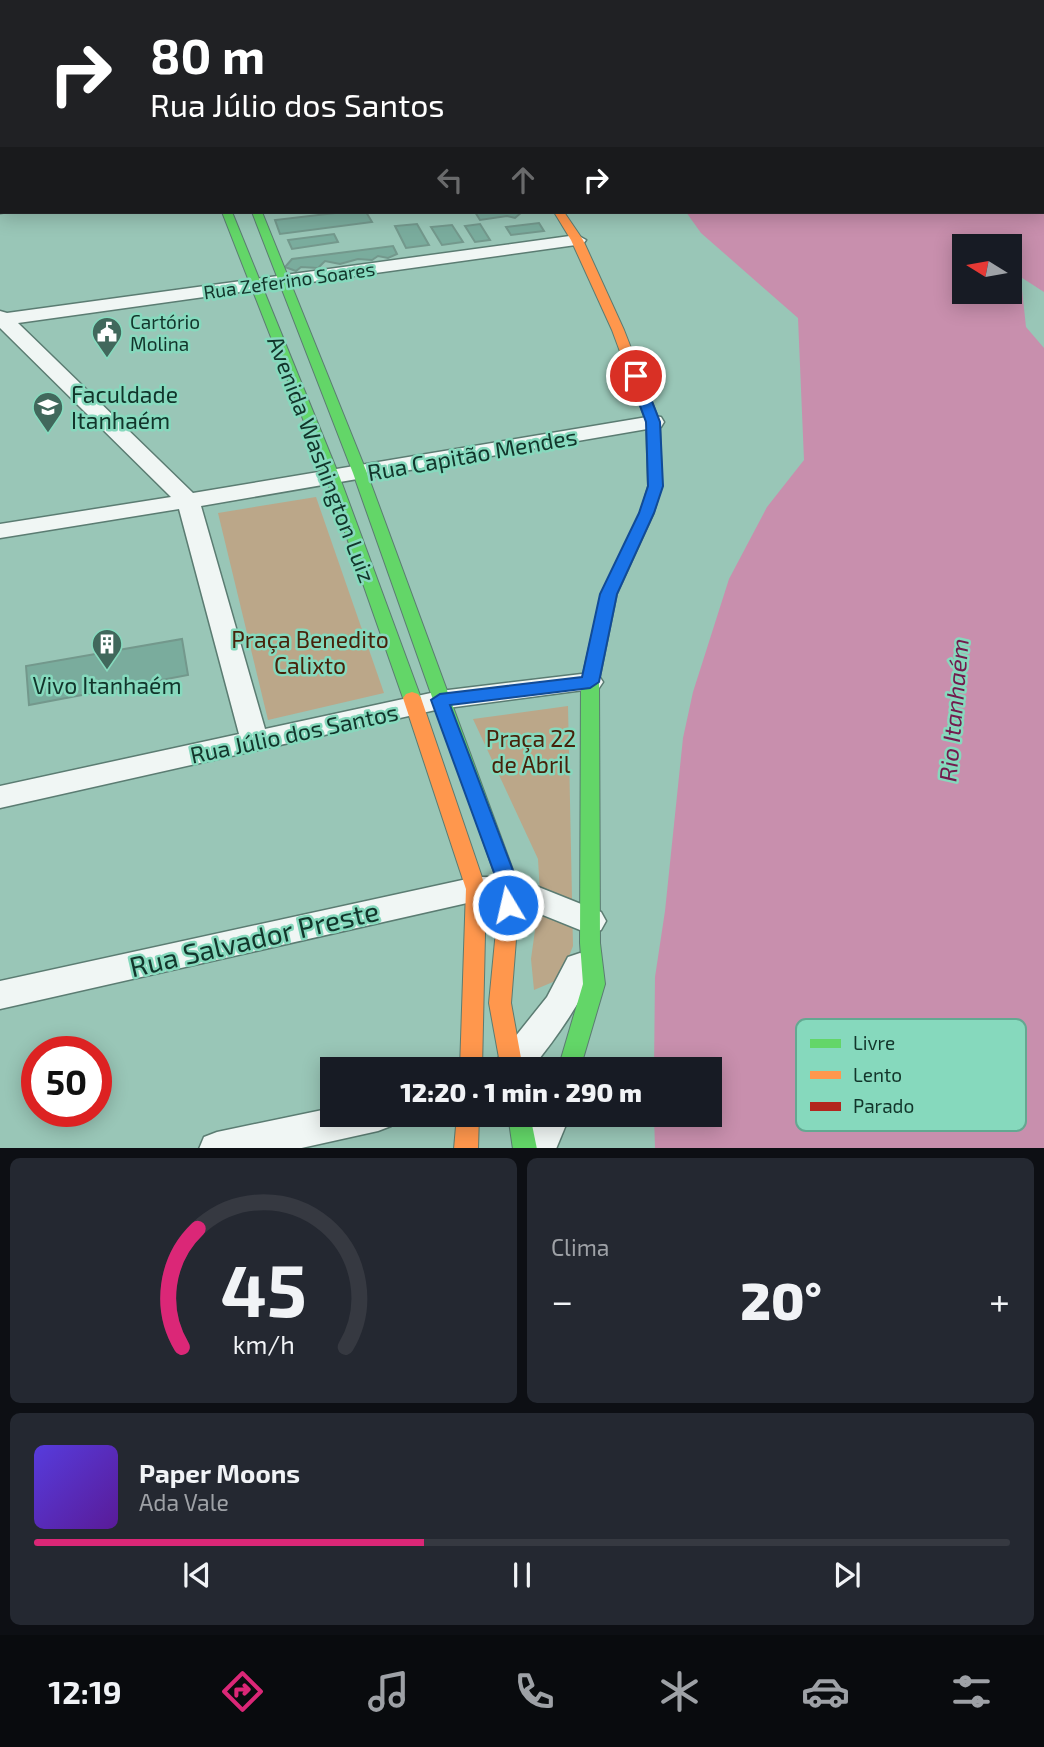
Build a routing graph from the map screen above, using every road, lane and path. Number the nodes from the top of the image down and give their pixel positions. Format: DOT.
graph roads {
  1 [pos="228,214"];
  2 [pos="258,214"];
  3 [pos="560,214"];
  4 [pos="577,240"];
  5 [pos="286,280"];
  6 [pos="254,285"];
  7 [pos="1,319"];
  8 [pos="653,422"];
  9 [pos="360,473"];
  10 [pos="333,478"];
  11 [pos="188,501"];
  12 [pos="0,531"];
  13 [pos="590,682"];
  14 [pos="428,703"];
  15 [pos="255,741"];
  16 [pos="0,797"];
  17 [pos="476,889"];
  18 [pos="510,889"];
  19 [pos="590,932"];
  20 [pos="0,995"];
  21 [pos="471,1057"];
  22 [pos="509,1057"];
  23 [pos="521,1057"];
  24 [pos="573,1057"];
  25 [pos="321,1127"];
  26 [pos="468,1127"];
  27 [pos="521,1127"];
  28 [pos="547,1127"];
  29 [pos="222,1148"];
  30 [pos="466,1148"];
  31 [pos="525,1148"];
  32 [pos="538,1148"];
  1 -- 6 [label="main road, Avenida Washington Luiz"];
  2 -- 5 [label="main road, Avenida Washington Luiz"];
  3 -- 4 [label="main road"];
  4 -- 5 [label="street, Rua Zeferino Soares"];
  4 -- 8 [label="main road"];
  5 -- 6 [label="street, Rua Zeferino Soares"];
  5 -- 9 [label="main road, Avenida Washington Luiz"];
  6 -- 7 [label="street, Rua Zeferino Soares"];
  6 -- 10 [label="main road, Avenida Washington Luiz"];
  7 -- 11 [label="street"];
  8 -- 9 [label="street, Rua Capitão Mendes"];
  8 -- 13 [label="main road"];
  9 -- 10 [label="street, Rua Capitão Mendes"];
  9 -- 14 [label="main road, Avenida Washington Luiz"];
  10 -- 11 [label="street, Rua Capitão Mendes"];
  10 -- 14 [label="main road, Avenida Washington Luiz"];
  11 -- 12 [label="street, Rua Capitão Mendes"];
  11 -- 15 [label="street"];
  13 -- 14 [label="street, Rua Júlio dos Santos"];
  13 -- 19 [label="main road"];
  14 -- 15 [label="street, Rua Júlio dos Santos"];
  14 -- 17 [label="main road"];
  14 -- 18 [label="main road"];
  15 -- 16 [label="street, Rua Júlio dos Santos"];
  17 -- 18 [label="street, Rua Salvador Preste"];
  17 -- 20 [label="street, Rua Salvador Preste"];
  17 -- 21 [label="main road"];
  18 -- 19 [label="street"];
  18 -- 22 [label="main road"];
  19 -- 23 [label="street"];
  19 -- 24 [label="main road"];
  25 -- 29 [label="street"];
  26 -- 30 [label="main road"];
  27 -- 31 [label="main road"];
  28 -- 32 [label="street"];
}
